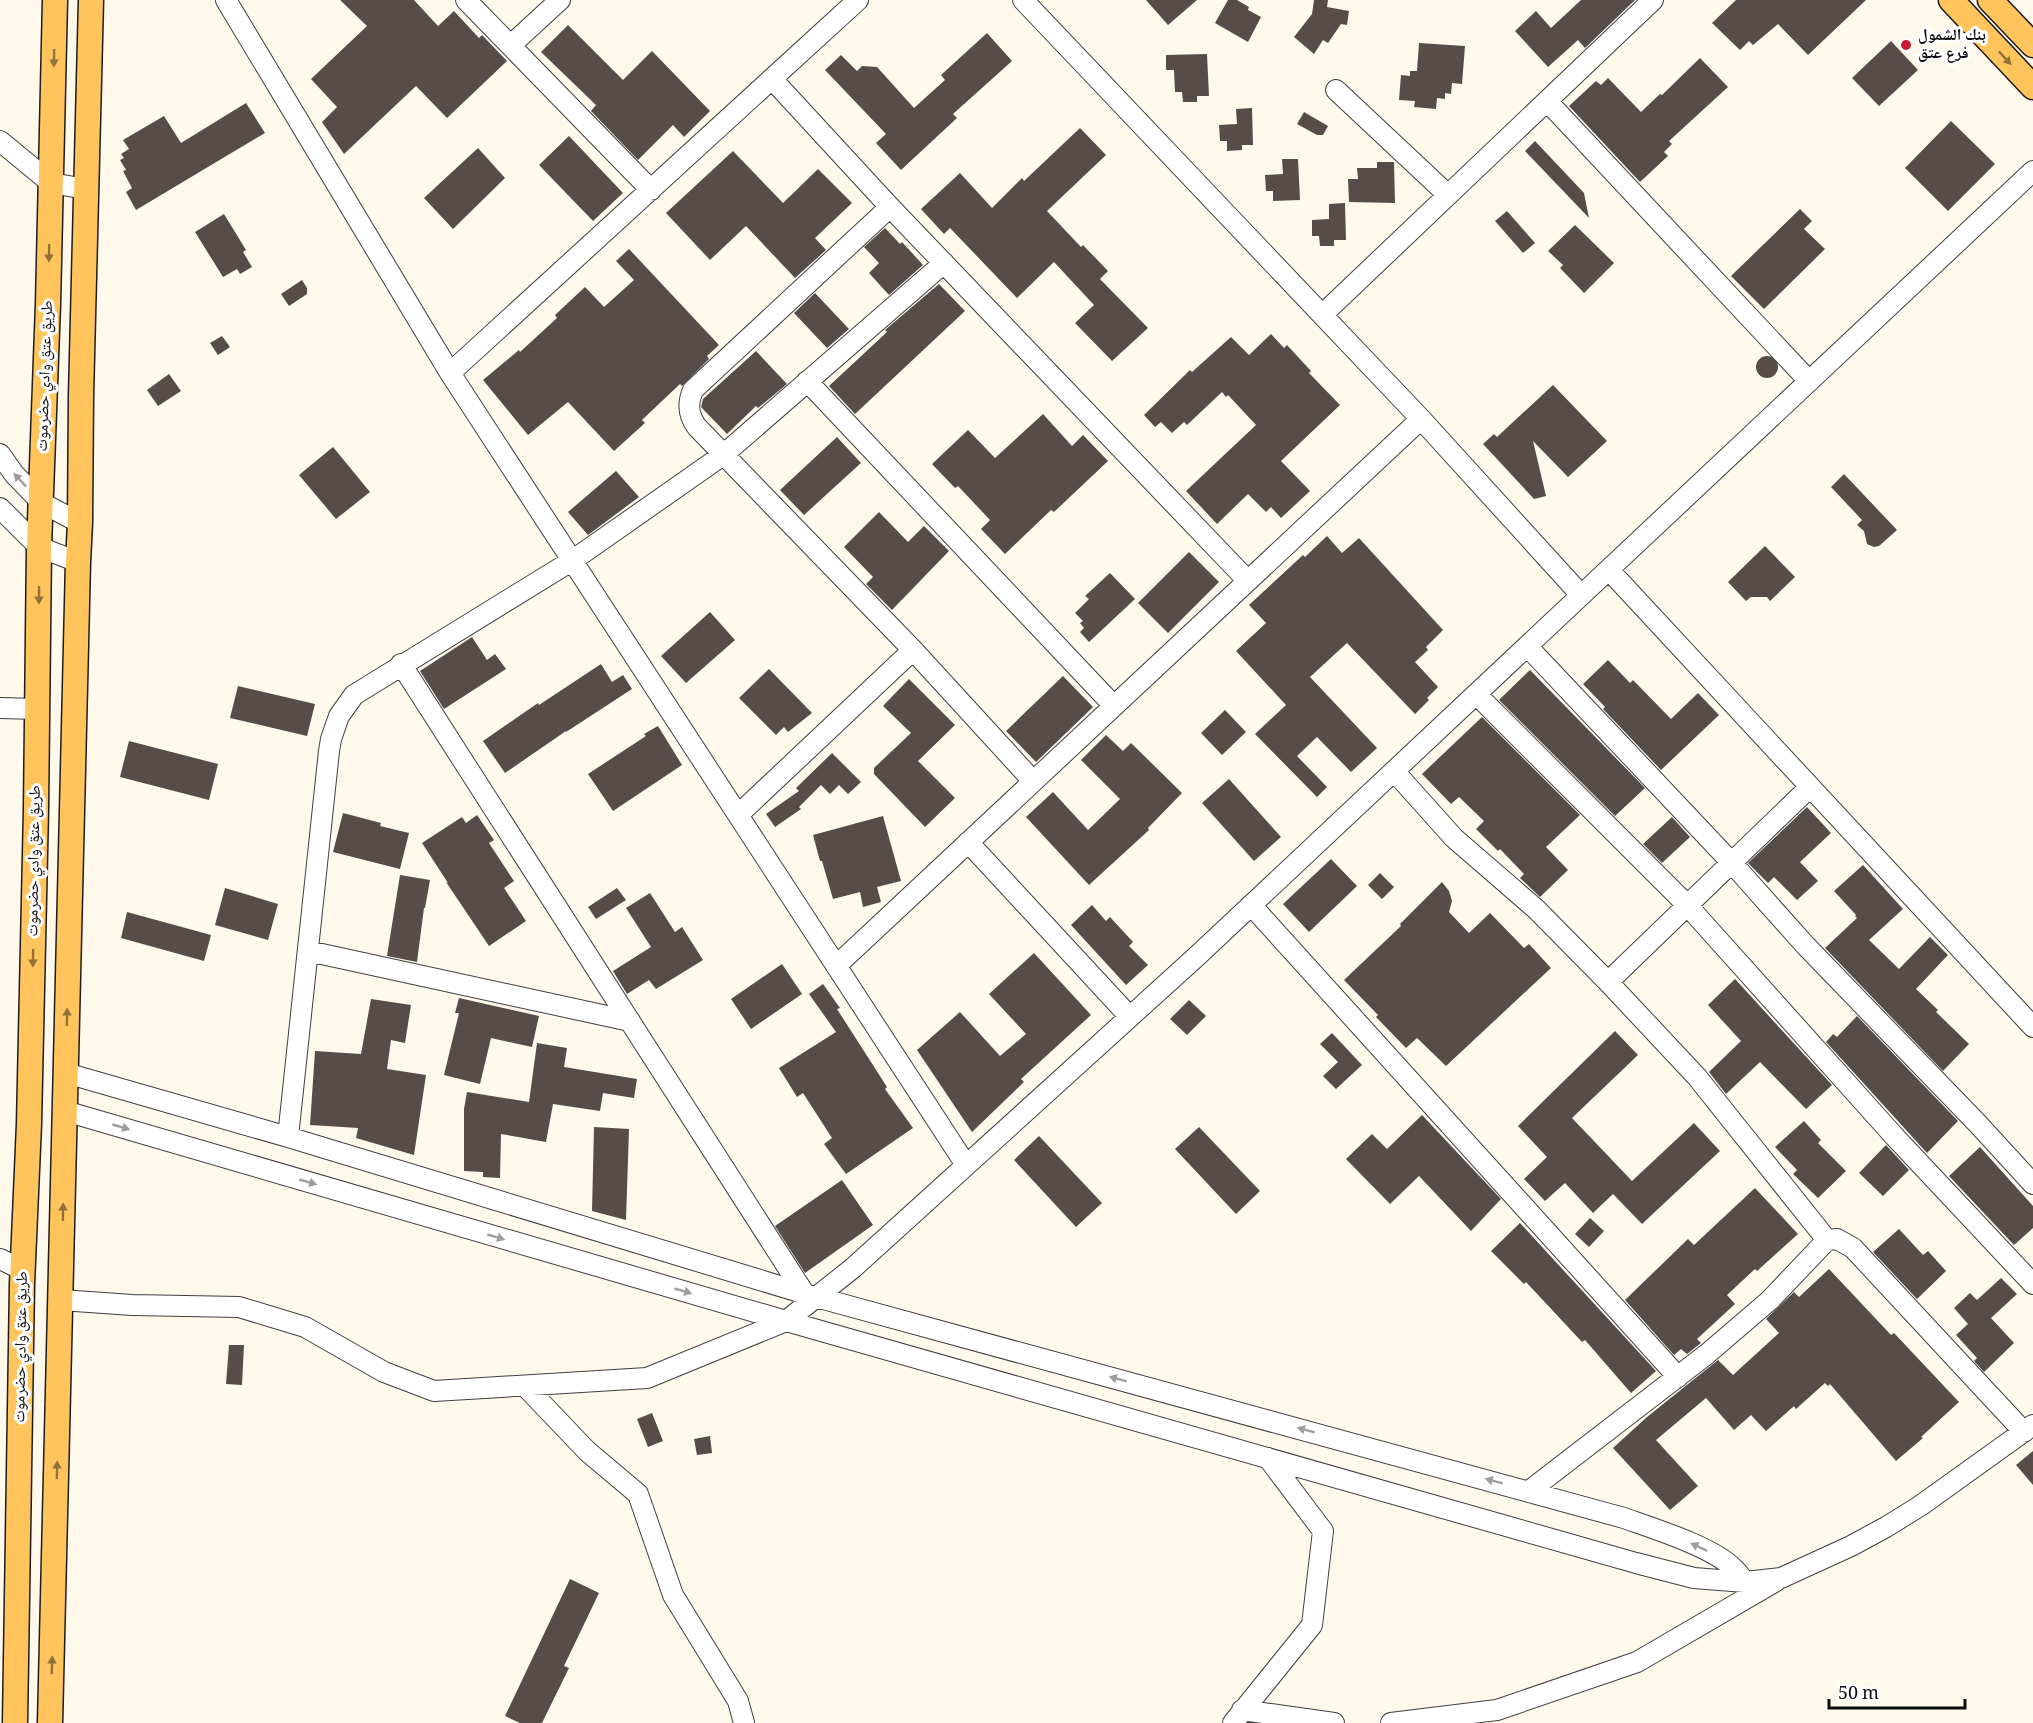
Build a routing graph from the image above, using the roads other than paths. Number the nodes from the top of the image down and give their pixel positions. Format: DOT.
graph roads {
  1 [pos="56,0"];
  2 [pos="91,0"];
  3 [pos="226,0"];
  4 [pos="466,0"];
  5 [pos="560,0"];
  6 [pos="858,0"];
  7 [pos="1023,0"];
  8 [pos="1653,0"];
  9 [pos="1951,0"];
  10 [pos="1990,0"];
  11 [pos="511,45"];
  12 [pos="2033,45"];
  13 [pos="772,79"];
  14 [pos="2033,87"];
  15 [pos="1336,90"];
  16 [pos="1547,101"];
  17 [pos="0,141"];
  18 [pos="2033,171"];
  19 [pos="51,183"];
  20 [pos="86,189"];
  21 [pos="651,190"];
  22 [pos="1448,195"];
  23 [pos="890,207"];
  24 [pos="944,262"];
  25 [pos="1322,315"];
  26 [pos="450,373"];
  27 [pos="807,381"];
  28 [pos="1809,381"];
  29 [pos="1421,419"];
  30 [pos="0,454"];
  31 [pos="723,455"];
  32 [pos="42,503"];
  33 [pos="0,508"];
  34 [pos="80,523"];
  35 [pos="39,547"];
  36 [pos="573,560"];
  37 [pos="78,562"];
  38 [pos="1609,570"];
  39 [pos="1248,581"];
  40 [pos="1581,595"];
  41 [pos="1527,646"];
  42 [pos="914,650"];
  43 [pos="401,664"];
  44 [pos="1476,694"];
  45 [pos="1114,706"];
  46 [pos="0,708"];
  47 [pos="38,709"];
  48 [pos="1394,771"];
  49 [pos="1033,781"];
  50 [pos="1810,787"];
  51 [pos="738,815"];
  52 [pos="968,842"];
  53 [pos="1731,862"];
  54 [pos="1251,905"];
  55 [pos="1688,905"];
  56 [pos="308,951"];
  57 [pos="836,966"];
  58 [pos="1608,982"];
  59 [pos="1130,1017"];
  60 [pos="630,1021"];
  61 [pos="2033,1027"];
  62 [pos="66,1073"];
  63 [pos="65,1111"];
  64 [pos="288,1137"];
  65 [pos="966,1165"];
  66 [pos="2033,1184"];
  67 [pos="1827,1240"];
  68 [pos="62,1258"];
  69 [pos="0,1259"];
  70 [pos="23,1269"];
  71 [pos="2033,1284"];
  72 [pos="61,1292"];
  73 [pos="810,1295"];
  74 [pos="786,1321"];
  75 [pos="1678,1377"];
  76 [pos="525,1386"];
  77 [pos="2029,1428"];
  78 [pos="1268,1458"];
  79 [pos="1529,1491"];
  80 [pos="1781,1578"];
  81 [pos="1745,1582"];
  82 [pos="1237,1717"];
  83 [pos="15,1723"];
  84 [pos="50,1723"];
  85 [pos="744,1723"];
  86 [pos="1334,1723"];
  87 [pos="1391,1723"];
  1 -- 19 [label="main road, طريق عتق وادي حضرموت, one-way"];
  2 -- 20 [label="main road"];
  3 -- 26 [label="street"];
  4 -- 11 [label="street"];
  5 -- 11 [label="street"];
  6 -- 13 [label="street"];
  7 -- 25 [label="street"];
  8 -- 16 [label="street"];
  9 -- 14 [label="main road, one-way"];
  10 -- 12 [label="main road"];
  11 -- 21 [label="street"];
  13 -- 21 [label="street"];
  13 -- 23 [label="street"];
  15 -- 22 [label="street"];
  16 -- 22 [label="street"];
  16 -- 28 [label="street"];
  17 -- 19 [label="street"];
  18 -- 28 [label="street"];
  19 -- 20 [label="street"];
  19 -- 32 [label="main road, طريق عتق وادي حضرموت, one-way"];
  20 -- 34 [label="main road"];
  21 -- 26 [label="street"];
  22 -- 25 [label="street"];
  23 -- 24 [label="street"];
  23 -- 31 [label="street"];
  24 -- 27 [label="street"];
  24 -- 39 [label="street"];
  25 -- 29 [label="street"];
  26 -- 36 [label="street"];
  27 -- 31 [label="street"];
  27 -- 45 [label="street"];
  28 -- 38 [label="street"];
  29 -- 39 [label="street"];
  29 -- 40 [label="street"];
  32 -- 30 [label="street, one-way"];
  31 -- 36 [label="street"];
  31 -- 42 [label="street"];
  32 -- 34 [label="street"];
  32 -- 35 [label="main road, طريق عتق وادي حضرموت"];
  33 -- 35 [label="street"];
  34 -- 37 [label="main road"];
  35 -- 37 [label="street"];
  35 -- 47 [label="main road, طريق عتق وادي حضرموت, one-way"];
  36 -- 43 [label="street"];
  36 -- 51 [label="street"];
  62 -- 37 [label="main road, one-way"];
  38 -- 40 [label="street"];
  38 -- 50 [label="street"];
  39 -- 45 [label="street"];
  40 -- 41 [label="street"];
  41 -- 44 [label="street"];
  41 -- 53 [label="street"];
  42 -- 49 [label="street"];
  42 -- 51 [label="street"];
  43 -- 56 [label="street"];
  43 -- 60 [label="street"];
  44 -- 48 [label="street"];
  44 -- 55 [label="street"];
  45 -- 49 [label="street"];
  46 -- 47 [label="street"];
  47 -- 70 [label="main road, طريق عتق وادي حضرموت, one-way"];
  48 -- 54 [label="street"];
  48 -- 58 [label="street"];
  49 -- 52 [label="street"];
  50 -- 53 [label="street"];
  50 -- 61 [label="street"];
  51 -- 57 [label="street"];
  52 -- 57 [label="street"];
  52 -- 59 [label="street"];
  53 -- 55 [label="street"];
  53 -- 66 [label="street"];
  54 -- 59 [label="street"];
  54 -- 75 [label="street"];
  55 -- 58 [label="street"];
  55 -- 71 [label="street"];
  56 -- 60 [label="street"];
  56 -- 64 [label="street"];
  57 -- 65 [label="street"];
  58 -- 67 [label="street"];
  59 -- 65 [label="street"];
  60 -- 73 [label="street"];
  62 -- 63 [label="main road"];
  62 -- 64 [label="street"];
  68 -- 63 [label="main road, one-way"];
  63 -- 74 [label="street, one-way"];
  64 -- 73 [label="street"];
  65 -- 73 [label="street"];
  67 -- 75 [label="street"];
  67 -- 77 [label="street"];
  68 -- 70 [label="main road"];
  68 -- 72 [label="main road"];
  69 -- 70 [label="street"];
  70 -- 72 [label="main road"];
  70 -- 83 [label="main road, طريق عتق وادي حضرموت"];
  72 -- 76 [label="street"];
  84 -- 72 [label="main road, one-way"];
  73 -- 74 [label="street"];
  79 -- 73 [label="street, one-way"];
  74 -- 76 [label="street"];
  74 -- 78 [label="street"];
  75 -- 79 [label="street"];
  76 -- 85 [label="street"];
  77 -- 80 [label="street"];
  78 -- 81 [label="street"];
  78 -- 82 [label="street"];
  81 -- 79 [label="street, one-way"];
  80 -- 81 [label="street"];
  80 -- 87 [label="street"];
  82 -- 86 [label="street"];
}
